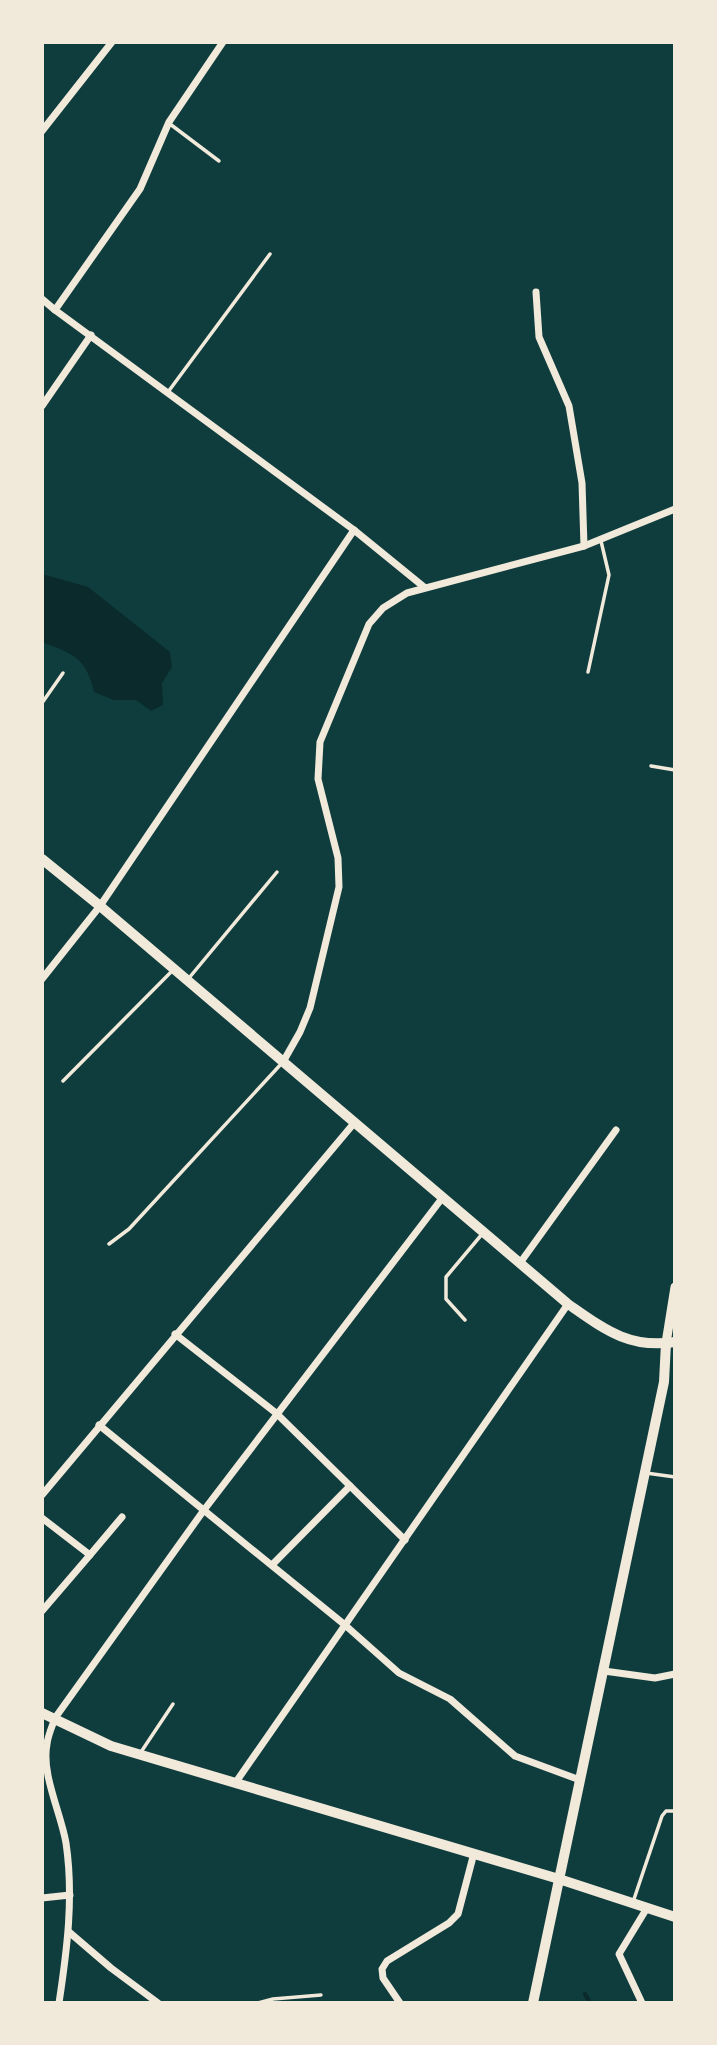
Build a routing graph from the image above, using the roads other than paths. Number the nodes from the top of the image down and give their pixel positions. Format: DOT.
graph roads {
  1 [pos="112,42"];
  2 [pos="223,42"];
  3 [pos="169,122"];
  4 [pos="42,131"];
  5 [pos="219,161"];
  6 [pos="270,254"];
  7 [pos="536,292"];
  8 [pos="42,299"];
  9 [pos="55,310"];
  10 [pos="92,335"];
  11 [pos="168,392"];
  12 [pos="42,406"];
  13 [pos="675,509"];
  14 [pos="354,530"];
  15 [pos="601,540"];
  16 [pos="584,547"];
  17 [pos="424,587"];
  18 [pos="588,672"];
  19 [pos="63,673"];
  20 [pos="42,703"];
  21 [pos="651,766"];
  22 [pos="675,770"];
  23 [pos="42,859"];
  24 [pos="277,872"];
  25 [pos="100,906"];
  26 [pos="174,969"];
  27 [pos="42,978"];
  28 [pos="187,980"];
  29 [pos="284,1062"];
  30 [pos="62,1081"];
  31 [pos="355,1122"];
  32 [pos="615,1130"];
  33 [pos="443,1197"];
  34 [pos="484,1231"];
  35 [pos="109,1244"];
  36 [pos="520,1263"];
  37 [pos="675,1287"];
  38 [pos="568,1304"];
  39 [pos="465,1320"];
  40 [pos="175,1334"];
  41 [pos="671,1342"];
  42 [pos="276,1413"];
  43 [pos="99,1425"];
  44 [pos="645,1473"];
  45 [pos="675,1477"];
  46 [pos="350,1486"];
  47 [pos="42,1495"];
  48 [pos="204,1510"];
  49 [pos="122,1517"];
  50 [pos="42,1518"];
  51 [pos="405,1540"];
  52 [pos="90,1555"];
  53 [pos="272,1565"];
  54 [pos="42,1611"];
  55 [pos="345,1625"];
  56 [pos="604,1671"];
  57 [pos="675,1674"];
  58 [pos="173,1704"];
  59 [pos="42,1713"];
  60 [pos="55,1718"];
  61 [pos="139,1754"];
  62 [pos="580,1780"];
  63 [pos="236,1782"];
  64 [pos="675,1811"];
  65 [pos="474,1853"];
  66 [pos="559,1879"];
  67 [pos="70,1895"];
  68 [pos="42,1898"];
  69 [pos="633,1903"];
  70 [pos="648,1908"];
  71 [pos="675,1917"];
  72 [pos="69,1932"];
  73 [pos="321,1994"];
  74 [pos="534,1999"];
  75 [pos="59,2003"];
  76 [pos="158,2003"];
  77 [pos="258,2003"];
  78 [pos="400,2003"];
  79 [pos="524,2003"];
  80 [pos="642,2003"];
  1 -- 4 [label="street"];
  2 -- 3 [label="street"];
  3 -- 5 [label="lane"];
  3 -- 9 [label="street"];
  6 -- 11 [label="lane"];
  7 -- 16 [label="street"];
  8 -- 9 [label="street"];
  9 -- 10 [label="street"];
  10 -- 11 [label="street"];
  10 -- 12 [label="street"];
  11 -- 14 [label="street"];
  13 -- 15 [label="street"];
  14 -- 17 [label="street"];
  14 -- 25 [label="street"];
  15 -- 16 [label="street"];
  15 -- 18 [label="lane"];
  16 -- 17 [label="street"];
  17 -- 29 [label="street"];
  19 -- 20 [label="lane"];
  21 -- 22 [label="lane"];
  23 -- 25 [label="main road"];
  24 -- 28 [label="lane"];
  25 -- 26 [label="main road"];
  25 -- 27 [label="street"];
  26 -- 28 [label="main road"];
  26 -- 30 [label="lane"];
  28 -- 29 [label="main road"];
  29 -- 31 [label="main road"];
  29 -- 35 [label="lane"];
  31 -- 33 [label="main road"];
  31 -- 40 [label="street"];
  32 -- 36 [label="street"];
  33 -- 34 [label="main road"];
  33 -- 42 [label="street"];
  34 -- 36 [label="main road"];
  34 -- 39 [label="lane"];
  36 -- 38 [label="main road"];
  37 -- 41 [label="street"];
  38 -- 41 [label="main road"];
  38 -- 51 [label="street"];
  40 -- 42 [label="street"];
  40 -- 43 [label="street"];
  41 -- 44 [label="main road"];
  42 -- 46 [label="street"];
  42 -- 48 [label="street"];
  43 -- 47 [label="street"];
  43 -- 48 [label="street"];
  44 -- 45 [label="lane"];
  44 -- 56 [label="main road"];
  46 -- 51 [label="street"];
  46 -- 53 [label="street"];
  48 -- 53 [label="street"];
  48 -- 60 [label="street"];
  49 -- 52 [label="street"];
  50 -- 52 [label="street"];
  51 -- 55 [label="street"];
  52 -- 54 [label="street"];
  53 -- 55 [label="street"];
  55 -- 62 [label="street"];
  55 -- 63 [label="street"];
  56 -- 57 [label="street"];
  56 -- 62 [label="main road"];
  58 -- 61 [label="lane"];
  59 -- 60 [label="main road"];
  60 -- 61 [label="main road"];
  60 -- 67 [label="street"];
  61 -- 63 [label="main road"];
  62 -- 66 [label="main road"];
  63 -- 65 [label="main road"];
  64 -- 69 [label="lane"];
  65 -- 66 [label="main road"];
  65 -- 78 [label="street"];
  66 -- 69 [label="main road"];
  66 -- 74 [label="main road"];
  67 -- 68 [label="street"];
  67 -- 72 [label="street"];
  69 -- 70 [label="main road"];
  70 -- 71 [label="main road"];
  70 -- 80 [label="street"];
  72 -- 75 [label="street"];
  72 -- 76 [label="street"];
  73 -- 77 [label="lane"];
  74 -- 79 [label="street"];
}
